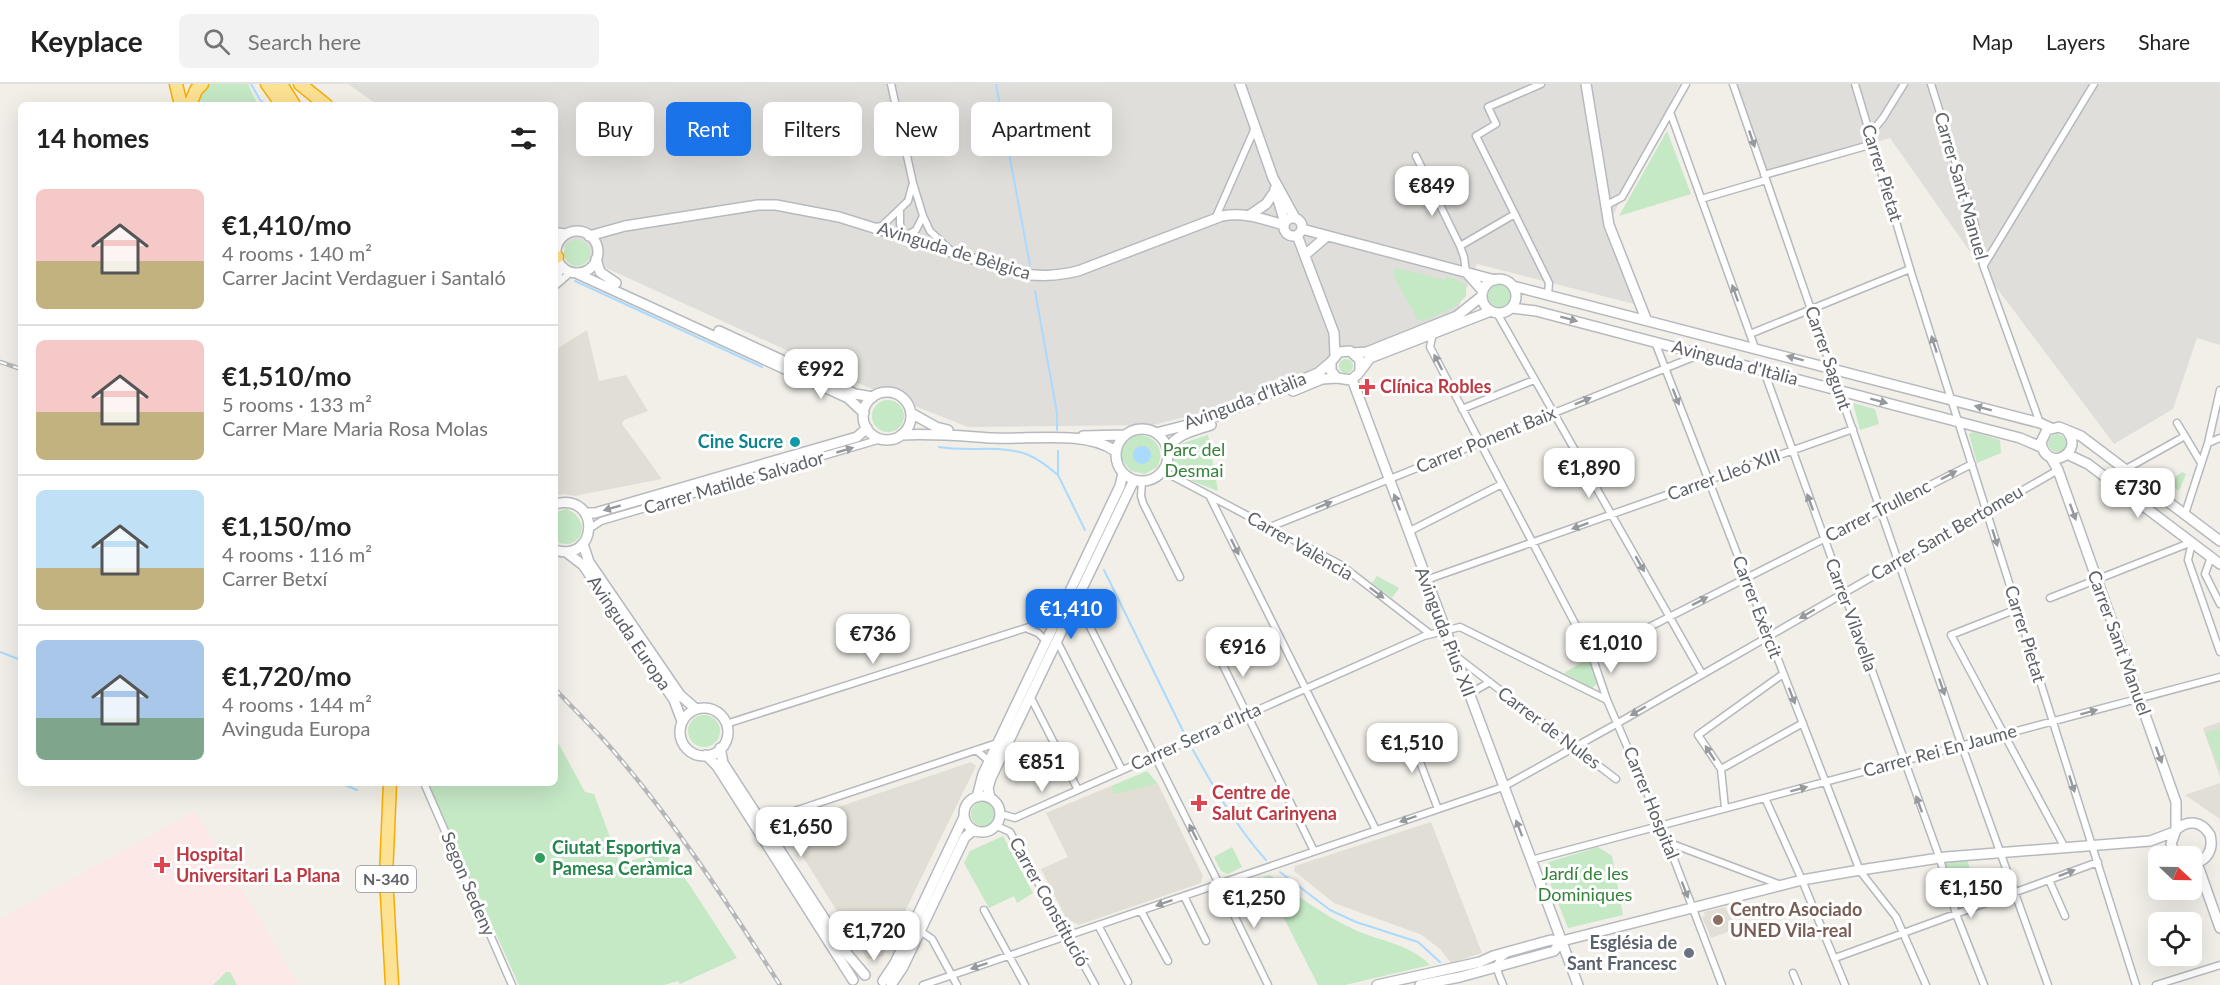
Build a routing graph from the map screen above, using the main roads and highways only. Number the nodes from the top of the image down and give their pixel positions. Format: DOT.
graph roads {
  1 [pos="176,84"];
  2 [pos="202,84"];
  3 [pos="267,84"];
  4 [pos="274,84"];
  5 [pos="281,84"];
  6 [pos="300,84"];
  7 [pos="1240,84"];
  8 [pos="1586,84"];
  9 [pos="180,102"];
  10 [pos="191,102"];
  11 [pos="280,102"];
  12 [pos="285,102"];
  13 [pos="292,102"];
  14 [pos="322,102"];
  15 [pos="1273,178"];
  16 [pos="1275,191"];
  17 [pos="1250,215"];
  18 [pos="1295,218"];
  19 [pos="1285,224"];
  20 [pos="615,229"];
  21 [pos="1300,232"];
  22 [pos="589,236"];
  23 [pos="1327,236"];
  24 [pos="558,240"];
  25 [pos="596,245"];
  26 [pos="1305,255"];
  27 [pos="596,259"];
  28 [pos="558,260"];
  29 [pos="574,272"];
  30 [pos="1466,272"];
  31 [pos="1495,280"];
  32 [pos="1513,286"];
  33 [pos="1483,293"];
  34 [pos="1512,308"];
  35 [pos="1494,312"];
  36 [pos="1646,319"];
  37 [pos="1334,333"];
  38 [pos="1350,352"];
  39 [pos="1333,358"];
  40 [pos="1360,370"];
  41 [pos="1336,378"];
  42 [pos="1352,379"];
  43 [pos="873,397"];
  44 [pos="864,413"];
  45 [pos="910,413"];
  46 [pos="867,428"];
  47 [pos="2051,428"];
  48 [pos="2067,431"];
  49 [pos="1156,433"];
  50 [pos="901,435"];
  51 [pos="964,435"];
  52 [pos="1124,435"];
  53 [pos="1078,438"];
  54 [pos="2041,447"];
  55 [pos="1167,449"];
  56 [pos="1115,451"];
  57 [pos="2067,454"];
  58 [pos="2051,458"];
  59 [pos="1123,473"];
  60 [pos="1138,481"];
  61 [pos="558,504"];
  62 [pos="585,513"];
  63 [pos="2219,539"];
  64 [pos="583,544"];
  65 [pos="558,551"];
  66 [pos="566,552"];
  67 [pos="2220,564"];
  68 [pos="696,709"];
  69 [pos="682,721"];
  70 [pos="720,748"];
  71 [pos="705,755"];
  72 [pos="390,786"];
  73 [pos="977,796"];
  74 [pos="990,798"];
  75 [pos="964,817"];
  76 [pos="974,830"];
  77 [pos="2175,831"];
  78 [pos="2216,840"];
  79 [pos="2150,842"];
  80 [pos="2158,846"];
  81 [pos="2172,846"];
  82 [pos="2202,859"];
  83 [pos="2202,883"];
  84 [pos="2220,928"];
  85 [pos="1562,941"];
  86 [pos="865,975"];
  87 [pos="851,983"];
  88 [pos="887,984"];
  89 [pos="392,985"];
  90 [pos="1377,985"];
  91 [pos="1420,985"];
  92 [pos="1578,985"];
  1 -- 9 [label="highway"];
  2 -- 10 [label="highway"];
  3 -- 11 [label="highway"];
  4 -- 12 [label="highway"];
  5 -- 13 [label="highway"];
  6 -- 14 [label="highway"];
  7 -- 15 [label="main road"];
  8 -- 36 [label="main road"];
  15 -- 16 [label="main road"];
  15 -- 18 [label="main road"];
  16 -- 17 [label="main road"];
  16 -- 19 [label="main road"];
  17 -- 19 [label="main road, Avinguda de Bèlgica"];
  17 -- 20 [label="main road, Avinguda de Bèlgica"];
  18 -- 19 [label="main road"];
  18 -- 21 [label="main road"];
  19 -- 21 [label="main road"];
  20 -- 22 [label="main road, Avinguda de Bèlgica"];
  20 -- 25 [label="main road"];
  21 -- 23 [label="main road"];
  21 -- 26 [label="main road"];
  22 -- 24 [label="main road"];
  22 -- 25 [label="main road"];
  23 -- 26 [label="main road"];
  23 -- 30 [label="main road"];
  25 -- 27 [label="main road"];
  26 -- 37 [label="main road"];
  27 -- 29 [label="main road"];
  27 -- 43 [label="main road"];
  28 -- 29 [label="main road"];
  29 -- 44 [label="main road"];
  30 -- 31 [label="main road"];
  30 -- 33 [label="main road"];
  31 -- 32 [label="main road"];
  31 -- 33 [label="main road"];
  32 -- 34 [label="main road"];
  32 -- 36 [label="main road, Avinguda d'Itàlia"];
  33 -- 35 [label="main road"];
  33 -- 38 [label="main road"];
  34 -- 35 [label="main road"];
  34 -- 54 [label="main road, Avinguda d'Itàlia, one-way"];
  35 -- 40 [label="main road"];
  47 -- 36 [label="main road, Avinguda d'Itàlia, one-way"];
  37 -- 38 [label="main road"];
  37 -- 39 [label="main road"];
  38 -- 39 [label="main road"];
  38 -- 40 [label="main road"];
  39 -- 41 [label="main road"];
  39 -- 49 [label="main road, Avinguda d'Itàlia"];
  40 -- 42 [label="main road"];
  41 -- 42 [label="main road"];
  41 -- 55 [label="main road, Avinguda d'Itàlia"];
  85 -- 42 [label="main road, Avinguda Pius XII, one-way"];
  43 -- 44 [label="main road"];
  43 -- 45 [label="main road"];
  44 -- 46 [label="main road"];
  45 -- 50 [label="main road"];
  45 -- 51 [label="main road"];
  46 -- 50 [label="main road"];
  46 -- 62 [label="main road, Carrer Matilde Salvador, one-way"];
  47 -- 48 [label="main road"];
  47 -- 54 [label="main road"];
  48 -- 57 [label="main road"];
  48 -- 63 [label="main road"];
  49 -- 52 [label="main road"];
  49 -- 55 [label="main road"];
  50 -- 51 [label="main road"];
  51 -- 53 [label="main road"];
  52 -- 53 [label="main road"];
  52 -- 56 [label="main road"];
  53 -- 56 [label="main road"];
  54 -- 58 [label="main road"];
  55 -- 60 [label="main road"];
  56 -- 59 [label="main road"];
  57 -- 58 [label="main road"];
  57 -- 67 [label="main road"];
  58 -- 77 [label="main road, Carrer Sant Manuel, one-way"];
  59 -- 60 [label="main road"];
  59 -- 73 [label="main road"];
  60 -- 74 [label="main road"];
  61 -- 62 [label="main road"];
  62 -- 64 [label="main road"];
  64 -- 66 [label="main road"];
  64 -- 68 [label="main road, Avinguda Europa"];
  65 -- 66 [label="main road"];
  66 -- 69 [label="main road, Avinguda Europa"];
  68 -- 69 [label="main road"];
  68 -- 70 [label="main road"];
  69 -- 71 [label="main road"];
  70 -- 71 [label="main road"];
  70 -- 86 [label="main road"];
  71 -- 87 [label="main road"];
  72 -- 89 [label="highway, N-340"];
  73 -- 74 [label="main road"];
  73 -- 75 [label="main road"];
  74 -- 76 [label="main road"];
  75 -- 76 [label="main road"];
  75 -- 88 [label="main road"];
  76 -- 88 [label="main road"];
  77 -- 78 [label="main road"];
  77 -- 79 [label="main road"];
  77 -- 81 [label="main road, Carrer Sant Manuel"];
  78 -- 82 [label="main road"];
  79 -- 80 [label="main road"];
  79 -- 85 [label="main road"];
  83 -- 84 [label="main road"];
  85 -- 90 [label="main road"];
  85 -- 91 [label="main road"];
  85 -- 92 [label="main road, Avinguda Pius XII"];
  86 -- 87 [label="main road"];
  86 -- 88 [label="main road"];
}
